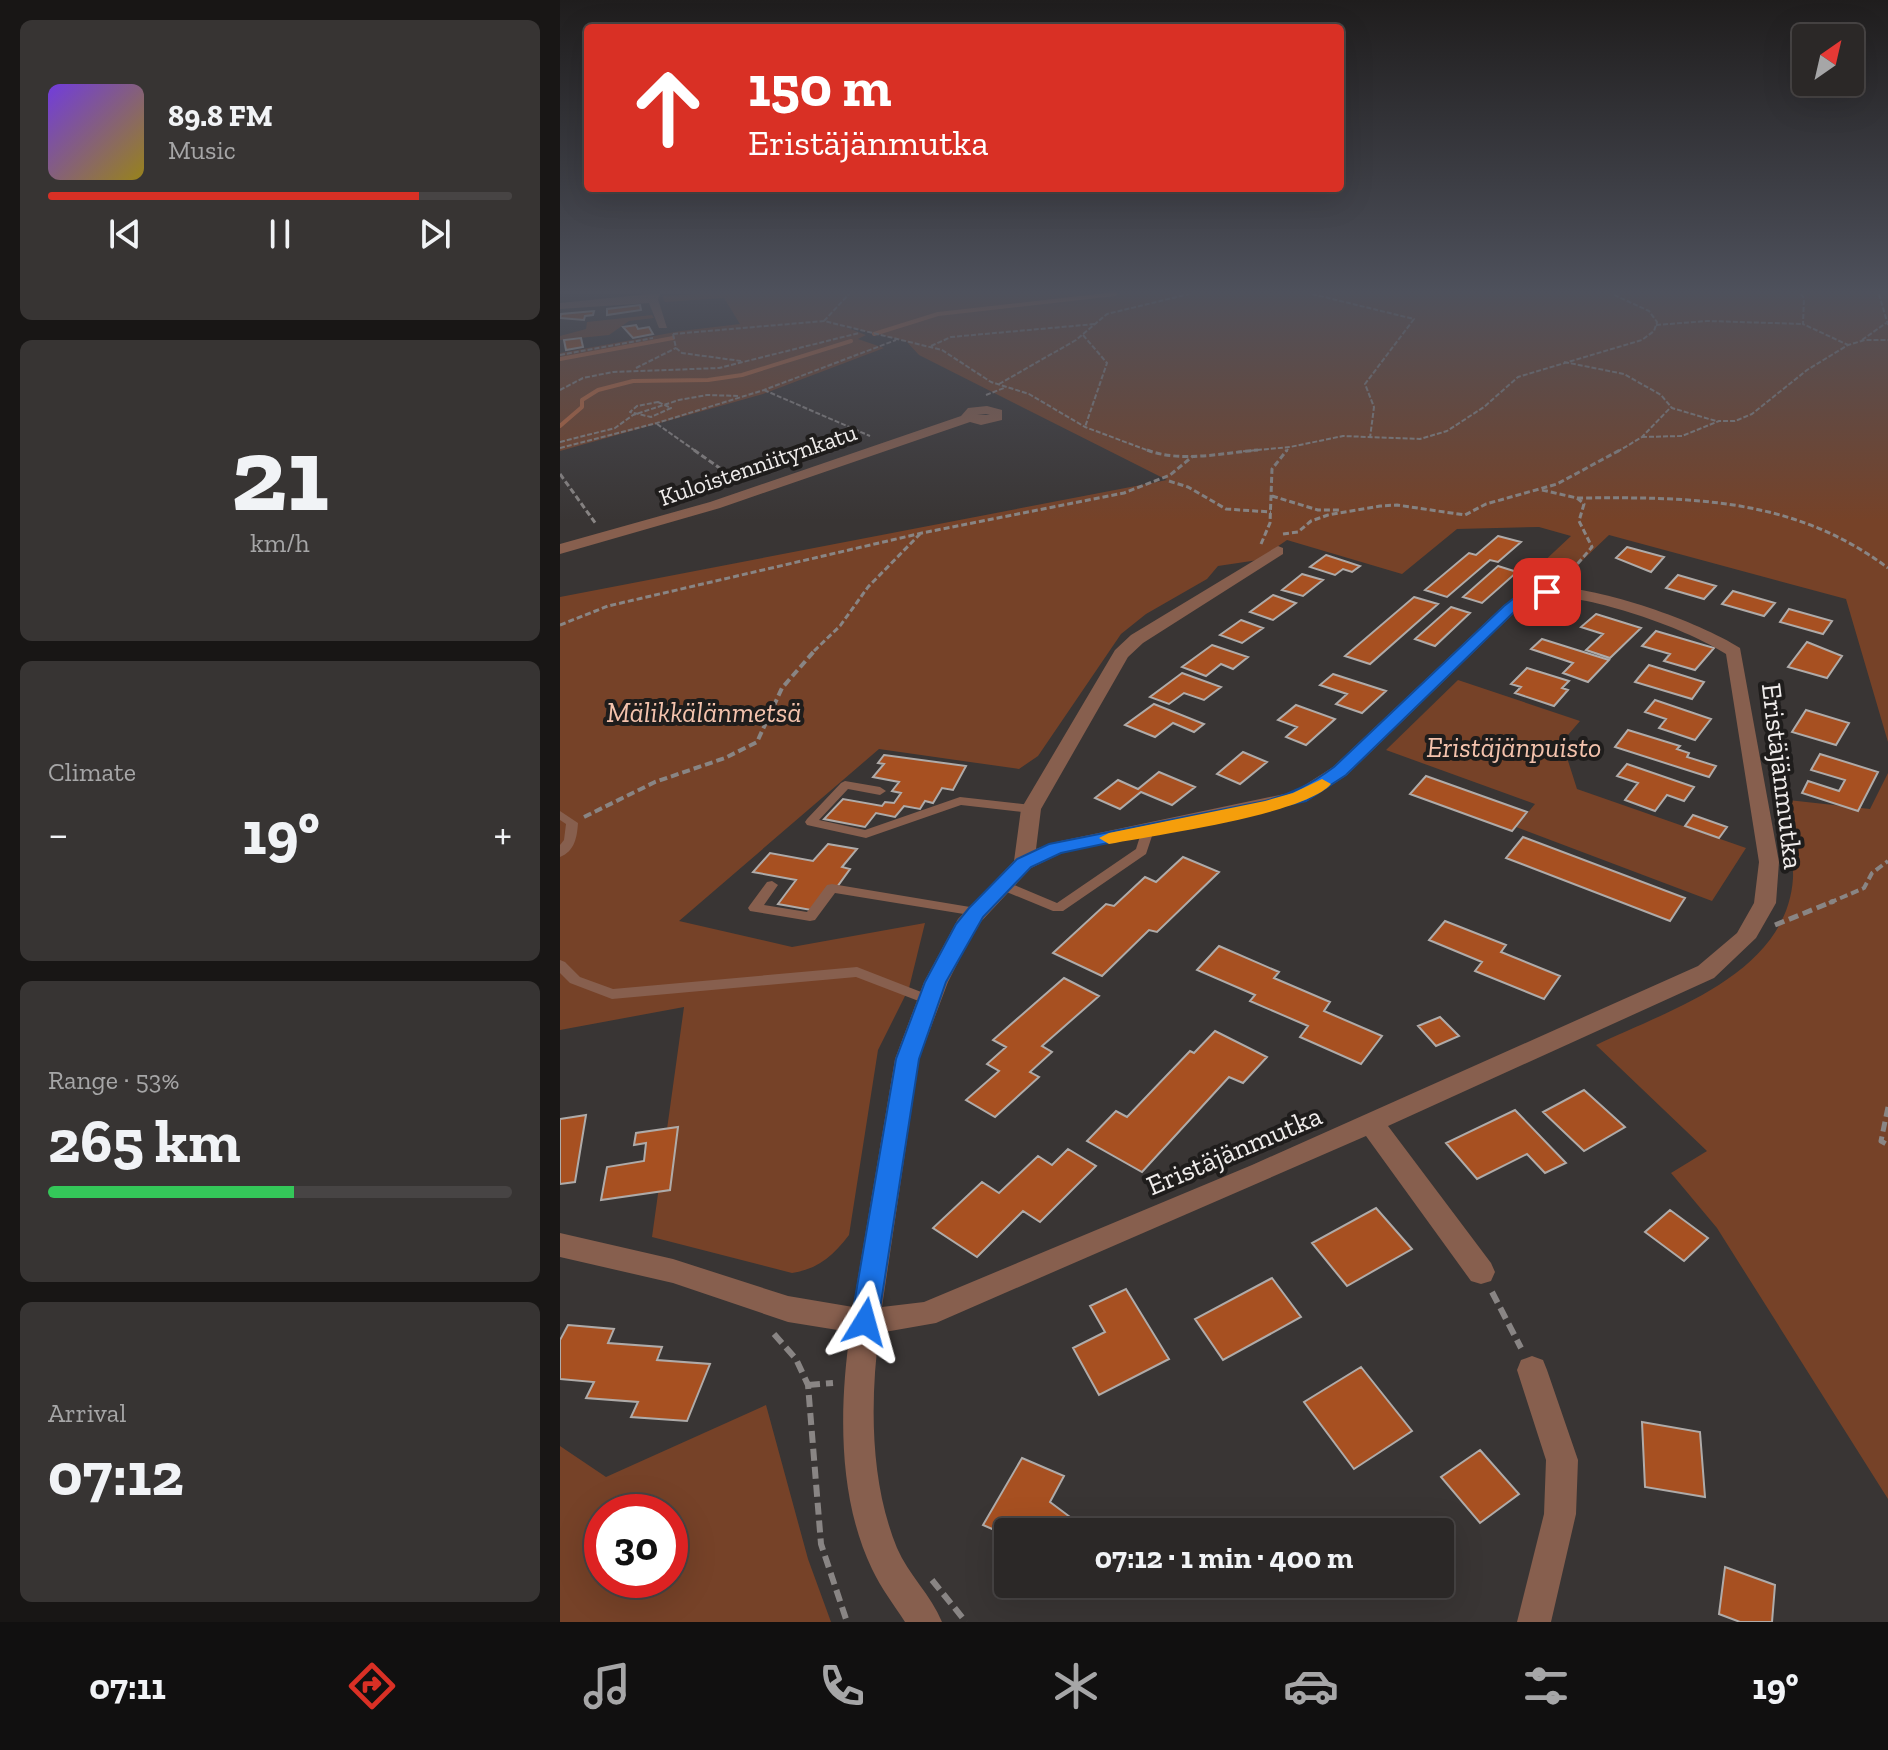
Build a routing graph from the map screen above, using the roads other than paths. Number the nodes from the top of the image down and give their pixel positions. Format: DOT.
graph roads {
  1 [pos="1013,424"];
  2 [pos="1271,544"];
  3 [pos="560,549"];
  4 [pos="880,791"];
  5 [pos="1031,809"];
  6 [pos="560,815"];
  7 [pos="1148,830"];
  8 [pos="560,853"];
  9 [pos="1024,863"];
  10 [pos="772,885"];
  11 [pos="1002,885"];
  12 [pos="976,912"];
  13 [pos="560,965"];
  14 [pos="929,1000"];
  15 [pos="1371,1123"];
  16 [pos="560,1245"];
  17 [pos="1481,1272"];
  18 [pos="865,1322"];
  19 [pos="1532,1370"];
  20 [pos="925,1622"];
  21 [pos="1534,1622"];
  1 -- 3 [label="street, Kuloistenniitynkatu"];
  2 -- 5 [label="street"];
  4 -- 5 [label="lane"];
  5 -- 9 [label="street"];
  6 -- 8 [label="lane"];
  7 -- 9 [label="street, Eristäjänmutka"];
  7 -- 11 [label="lane"];
  7 -- 15 [label="street, Eristäjänmutka"];
  9 -- 11 [label="street"];
  10 -- 12 [label="lane"];
  11 -- 12 [label="street"];
  12 -- 14 [label="street"];
  13 -- 14 [label="lane"];
  14 -- 18 [label="street"];
  15 -- 17 [label="street"];
  15 -- 18 [label="street, Eristäjänmutka"];
  16 -- 18 [label="street, Eristäjänmutka"];
  18 -- 20 [label="street"];
  19 -- 21 [label="street"];
}
